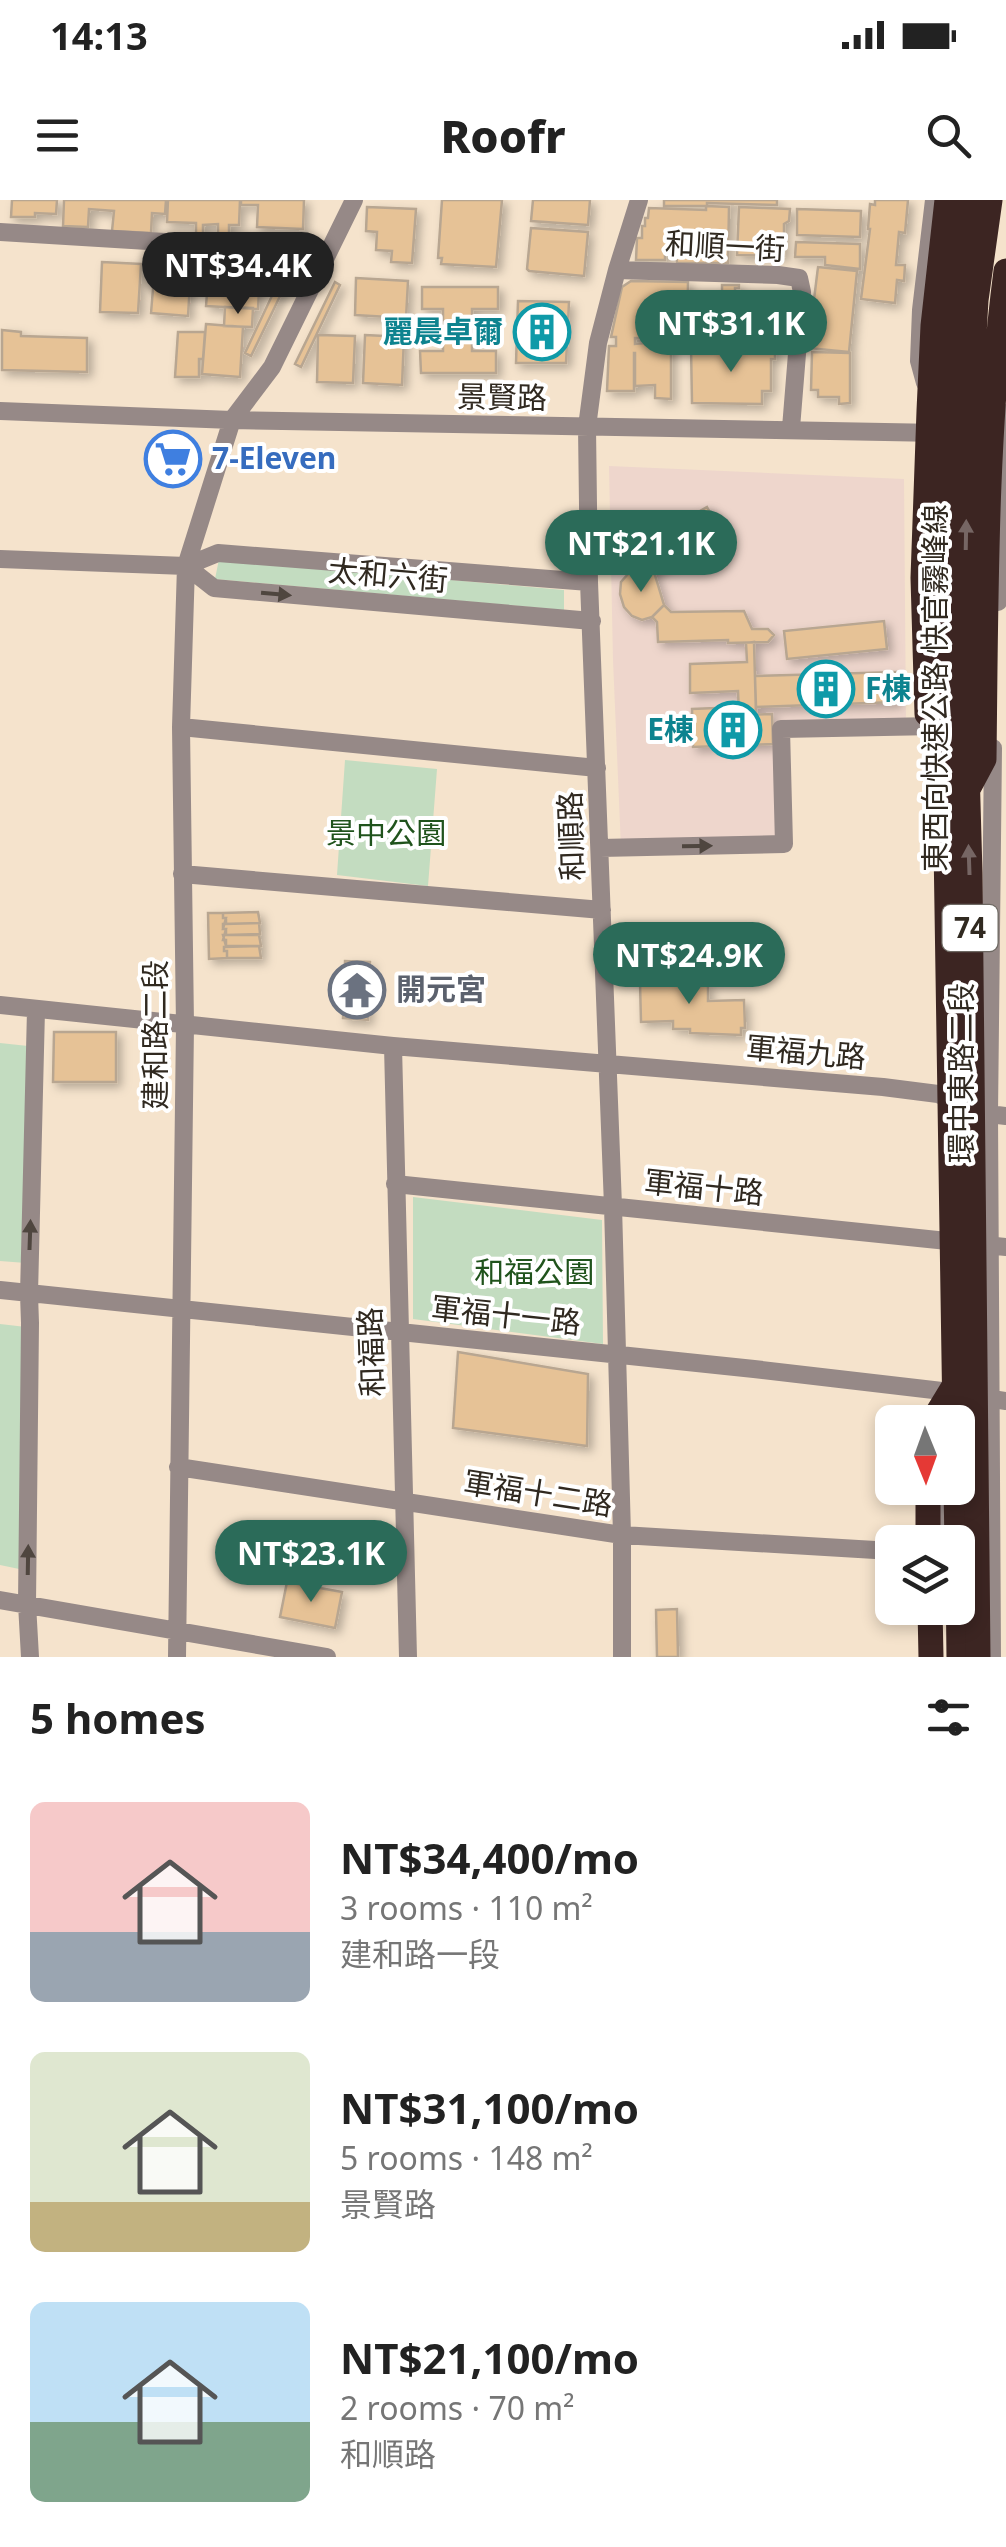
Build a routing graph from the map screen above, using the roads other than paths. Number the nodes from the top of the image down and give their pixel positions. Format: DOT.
graph roads {
  1 [pos="354,200"];
  2 [pos="639,200"];
  3 [pos="934,200"];
  4 [pos="947,200"];
  5 [pos="961,200"];
  6 [pos="970,200"];
  7 [pos="990,200"];
  8 [pos="0,232"];
  9 [pos="328,252"];
  10 [pos="617,270"];
  11 [pos="1006,271"];
  12 [pos="1006,369"];
  13 [pos="0,411"];
  14 [pos="232,420"];
  15 [pos="587,427"];
  16 [pos="792,428"];
  17 [pos="936,432"];
  18 [pos="1004,438"];
  19 [pos="0,559"];
  20 [pos="186,566"];
  21 [pos="589,582"];
  22 [pos="592,621"];
  23 [pos="934,638"];
  24 [pos="1001,641"];
  25 [pos="934,726"];
  26 [pos="182,728"];
  27 [pos="597,768"];
  28 [pos="966,794"];
  29 [pos="600,848"];
  30 [pos="182,874"];
  31 [pos="947,876"];
  32 [pos="602,910"];
  33 [pos="0,1005"];
  34 [pos="36,1010"];
  35 [pos="184,1025"];
  36 [pos="393,1046"];
  37 [pos="608,1062"];
  38 [pos="938,1094"];
  39 [pos="998,1115"];
  40 [pos="396,1184"];
  41 [pos="613,1206"];
  42 [pos="940,1241"];
  43 [pos="998,1247"];
  44 [pos="0,1290"];
  45 [pos="28,1294"];
  46 [pos="182,1310"];
  47 [pos="399,1332"];
  48 [pos="616,1355"];
  49 [pos="948,1388"];
  50 [pos="999,1400"];
  51 [pos="940,1405"];
  52 [pos="945,1405"];
  53 [pos="952,1405"];
  54 [pos="178,1467"];
  55 [pos="404,1501"];
  56 [pos="622,1535"];
  57 [pos="875,1550"];
  58 [pos="998,1556"];
  59 [pos="0,1600"];
  60 [pos="27,1604"];
  61 [pos="930,1625"];
  62 [pos="942,1625"];
  63 [pos="959,1625"];
  64 [pos="178,1630"];
  65 [pos="30,1657"];
  66 [pos="177,1657"];
  67 [pos="327,1657"];
  68 [pos="408,1657"];
  69 [pos="622,1657"];
  70 [pos="931,1657"];
  71 [pos="943,1657"];
  72 [pos="959,1657"];
  73 [pos="978,1657"];
  74 [pos="992,1657"];
  1 -- 9 [label="street, 建和路二段"];
  2 -- 10 [label="street, 和順路"];
  3 -- 17 [label="street, 環中東路二段"];
  4 -- 31 [label="highway, bridge"];
  5 -- 17 [label="street, 環中東路二段"];
  6 -- 31 [label="highway, 東西向快速公路 快官霧峰線 / 74, bridge"];
  28 -- 7 [label="highway, 東西向快速公路 快官霧峰線 / 74, one-way, bridge"];
  8 -- 9 [label="street"];
  9 -- 14 [label="street, 建和路二段"];
  10 -- 15 [label="street, 和順路"];
  10 -- 16 [label="street, 和順一街"];
  11 -- 28 [label="highway, bridge"];
  12 -- 18 [label="street, 環中東路二段"];
  13 -- 14 [label="street, 景賢路"];
  14 -- 15 [label="street, 景賢路"];
  14 -- 20 [label="street, 建和路二段"];
  15 -- 16 [label="street, 景賢路"];
  15 -- 21 [label="street, 和順路"];
  16 -- 17 [label="street, 景賢路"];
  17 -- 18 [label="street, 景賢路"];
  17 -- 23 [label="street, 環中東路二段"];
  18 -- 24 [label="street, 環中東路二段"];
  19 -- 20 [label="street, 太和六街"];
  20 -- 21 [label="street, 太和六街"];
  20 -- 22 [label="street, 太和六街, one-way"];
  20 -- 26 [label="street, 建和路二段"];
  21 -- 22 [label="street, 和順路"];
  22 -- 27 [label="street, 和順路"];
  23 -- 24 [label="street"];
  23 -- 25 [label="street, 環中東路二段"];
  24 -- 39 [label="street, 環中東路二段"];
  29 -- 25 [label="street, one-way"];
  25 -- 38 [label="street, 環中東路二段"];
  26 -- 27 [label="street"];
  26 -- 30 [label="street, 建和路二段"];
  27 -- 29 [label="street, 和順路"];
  73 -- 28 [label="highway, 東西向快速公路 快官霧峰線 / 74, one-way, bridge"];
  29 -- 32 [label="street, 和順路"];
  30 -- 32 [label="street"];
  30 -- 35 [label="street, 建和路二段"];
  31 -- 49 [label="highway, 東西向快速公路 快官霧峰線 / 74, bridge"];
  32 -- 37 [label="street, 和順路"];
  33 -- 34 [label="street, 軍福九路"];
  34 -- 35 [label="street, 軍福九路"];
  45 -- 34 [label="street, one-way"];
  35 -- 36 [label="street, 軍福九路"];
  35 -- 46 [label="street, 建和路二段"];
  36 -- 37 [label="street, 軍福九路"];
  36 -- 40 [label="street, 和福路"];
  37 -- 38 [label="street, 軍福九路"];
  37 -- 41 [label="street, 和順路"];
  38 -- 39 [label="street, 軍福九路"];
  38 -- 42 [label="street, 環中東路二段"];
  39 -- 43 [label="street, 環中東路二段"];
  40 -- 41 [label="street, 軍福十路"];
  40 -- 47 [label="street, 和福路"];
  41 -- 42 [label="street, 軍福十路"];
  41 -- 48 [label="street, 和順路"];
  42 -- 43 [label="street, 軍福十路"];
  42 -- 49 [label="street, 環中東路二段"];
  43 -- 50 [label="street, 環中東路二段"];
  44 -- 45 [label="street, 軍福十一路"];
  45 -- 46 [label="street, 軍福十一路"];
  60 -- 45 [label="street, one-way"];
  46 -- 47 [label="street, 軍福十一路"];
  46 -- 54 [label="street, 建和路二段"];
  47 -- 48 [label="street, 軍福十一路"];
  47 -- 55 [label="street, 和福路"];
  48 -- 49 [label="street, 軍福十一路"];
  48 -- 56 [label="street, 和順路"];
  49 -- 50 [label="street, 軍福十一路"];
  49 -- 51 [label="highway, bridge"];
  49 -- 52 [label="street, 環中東路二段"];
  49 -- 53 [label="highway, 東西向快速公路 快官霧峰線 / 74, bridge"];
  50 -- 58 [label="street, 環中東路二段"];
  54 -- 55 [label="street, 軍福十二路"];
  54 -- 64 [label="street, 建和路二段"];
  55 -- 56 [label="street, 軍福十二路"];
  55 -- 68 [label="street, 和福路"];
  56 -- 57 [label="street, 軍福十二路"];
  56 -- 69 [label="street, 和順路"];
  58 -- 74 [label="street, 環中東路二段"];
  59 -- 60 [label="street"];
  60 -- 64 [label="street"];
  60 -- 65 [label="street"];
  61 -- 70 [label="highway"];
  62 -- 71 [label="street"];
  63 -- 72 [label="highway"];
  64 -- 66 [label="street, 建和路二段"];
  64 -- 67 [label="street"];
}
